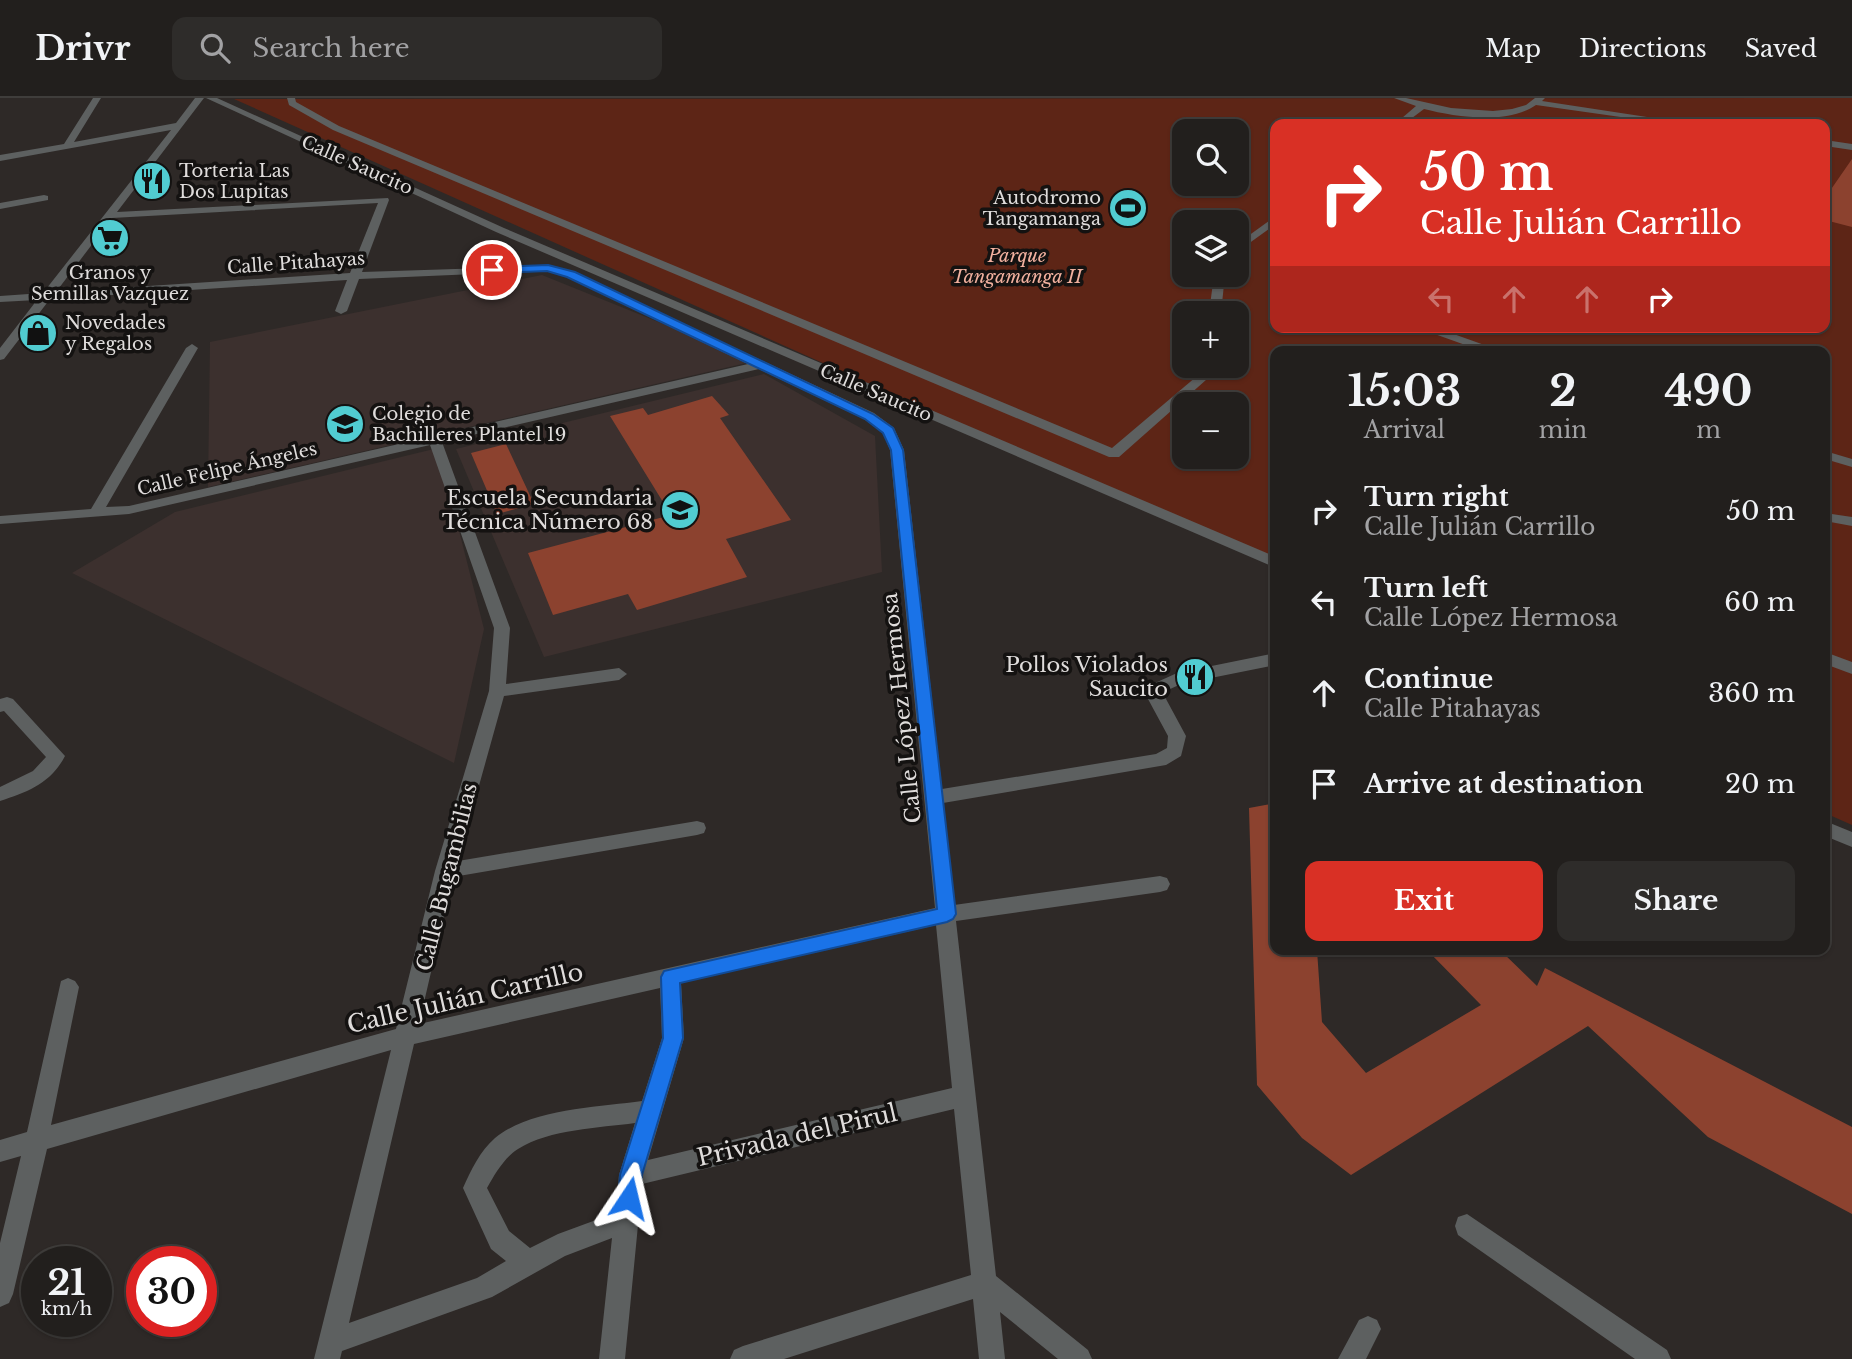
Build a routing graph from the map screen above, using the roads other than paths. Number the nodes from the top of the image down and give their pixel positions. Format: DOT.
graph roads {
  1 [pos="97,98"];
  2 [pos="200,98"];
  3 [pos="210,98"];
  4 [pos="291,98"];
  5 [pos="1398,98"];
  6 [pos="1539,101"];
  7 [pos="228,106"];
  8 [pos="1422,106"];
  9 [pos="189,114"];
  10 [pos="1405,119"];
  11 [pos="1656,119"];
  12 [pos="181,125"];
  13 [pos="1830,144"];
  14 [pos="67,146"];
  15 [pos="1852,147"];
  16 [pos="0,158"];
  17 [pos="44,198"];
  18 [pos="0,206"];
  19 [pos="110,215"];
  20 [pos="1270,224"];
  21 [pos="1249,240"];
  22 [pos="548,268"];
  23 [pos="354,276"];
  24 [pos="47,296"];
  25 [pos="0,299"];
  26 [pos="341,311"];
  27 [pos="1439,333"];
  28 [pos="1480,346"];
  29 [pos="192,348"];
  30 [pos="784,354"];
  31 [pos="0,356"];
  32 [pos="762,364"];
  33 [pos="1202,378"];
  34 [pos="435,441"];
  35 [pos="1830,456"];
  36 [pos="1852,463"];
  37 [pos="95,514"];
  38 [pos="1830,517"];
  39 [pos="0,520"];
  40 [pos="1852,522"];
  41 [pos="1270,560"];
  42 [pos="1270,660"];
  43 [pos="1830,660"];
  44 [pos="1852,668"];
  45 [pos="619,674"];
  46 [pos="497,691"];
  47 [pos="0,706"];
  48 [pos="0,794"];
  49 [pos="935,797"];
  50 [pos="697,828"];
  51 [pos="1830,830"];
  52 [pos="1852,840"];
  53 [pos="445,871"];
  54 [pos="1160,884"];
  55 [pos="947,914"];
  56 [pos="670,977"];
  57 [pos="68,987"];
  58 [pos="407,1036"];
  59 [pos="963,1096"];
  60 [pos="652,1110"];
  61 [pos="37,1140"];
  62 [pos="0,1151"];
  63 [pos="631,1175"];
  64 [pos="626,1221"];
  65 [pos="1467,1226"];
  66 [pos="528,1263"];
  67 [pos="984,1283"];
  68 [pos="0,1294"];
  69 [pos="1368,1329"];
  70 [pos="330,1350"];
  71 [pos="612,1359"];
  72 [pos="743,1359"];
  73 [pos="992,1359"];
  74 [pos="1079,1359"];
  75 [pos="1351,1359"];
  76 [pos="1658,1359"];
  1 -- 14 [label="street"];
  2 -- 9 [label="street"];
  3 -- 7 [label="street, Calle Saucito"];
  4 -- 33 [label="street"];
  5 -- 8 [label="street"];
  6 -- 8 [label="street"];
  6 -- 11 [label="street"];
  7 -- 9 [label="street"];
  7 -- 30 [label="street, Calle Saucito"];
  8 -- 10 [label="street"];
  9 -- 12 [label="street"];
  12 -- 14 [label="street"];
  12 -- 19 [label="street"];
  13 -- 15 [label="street"];
  14 -- 16 [label="street"];
  17 -- 18 [label="street"];
  19 -- 23 [label="street"];
  19 -- 24 [label="street"];
  20 -- 21 [label="street"];
  22 -- 23 [label="street, Calle Pitahayas"];
  22 -- 32 [label="street, Calle López Hermosa"];
  23 -- 24 [label="street, Calle Pitahayas"];
  23 -- 26 [label="street"];
  24 -- 25 [label="street, Calle Pitahayas"];
  24 -- 31 [label="street"];
  27 -- 28 [label="street"];
  29 -- 37 [label="street"];
  30 -- 32 [label="street, Calle Felipe Ángeles"];
  30 -- 41 [label="street, Calle Saucito"];
  32 -- 34 [label="street, Calle Felipe Ángeles"];
  32 -- 49 [label="street, Calle López Hermosa"];
  34 -- 37 [label="street, Calle Felipe Ángeles"];
  34 -- 46 [label="street, Calle Bugambilias"];
  35 -- 36 [label="street"];
  37 -- 39 [label="street, Calle Felipe Ángeles"];
  38 -- 40 [label="street"];
  42 -- 49 [label="street"];
  43 -- 44 [label="street"];
  45 -- 46 [label="street"];
  46 -- 53 [label="street, Calle Bugambilias"];
  47 -- 48 [label="street"];
  49 -- 55 [label="street, Calle López Hermosa"];
  50 -- 53 [label="street"];
  51 -- 52 [label="street"];
  53 -- 58 [label="street, Calle Bugambilias"];
  54 -- 55 [label="street, Calle Julián Carrillo"];
  55 -- 56 [label="street, Calle Julián Carrillo"];
  55 -- 59 [label="street, Calle López Hermosa"];
  56 -- 58 [label="street, Calle Julián Carrillo"];
  56 -- 60 [label="street"];
  57 -- 61 [label="street"];
  58 -- 61 [label="street, Calle Julián Carrillo"];
  58 -- 70 [label="street, Calle Bugambilias"];
  59 -- 63 [label="street, Privada del Pirul"];
  59 -- 67 [label="street, Calle López Hermosa"];
  60 -- 63 [label="street"];
  60 -- 66 [label="street"];
  61 -- 62 [label="street, Calle Julián Carrillo"];
  61 -- 68 [label="street"];
  63 -- 64 [label="street"];
  64 -- 66 [label="street"];
  64 -- 71 [label="street"];
  65 -- 76 [label="street"];
  66 -- 70 [label="street"];
  67 -- 72 [label="street"];
  67 -- 73 [label="street, Calle López Hermosa"];
  67 -- 74 [label="street"];
  69 -- 75 [label="street"];
}
